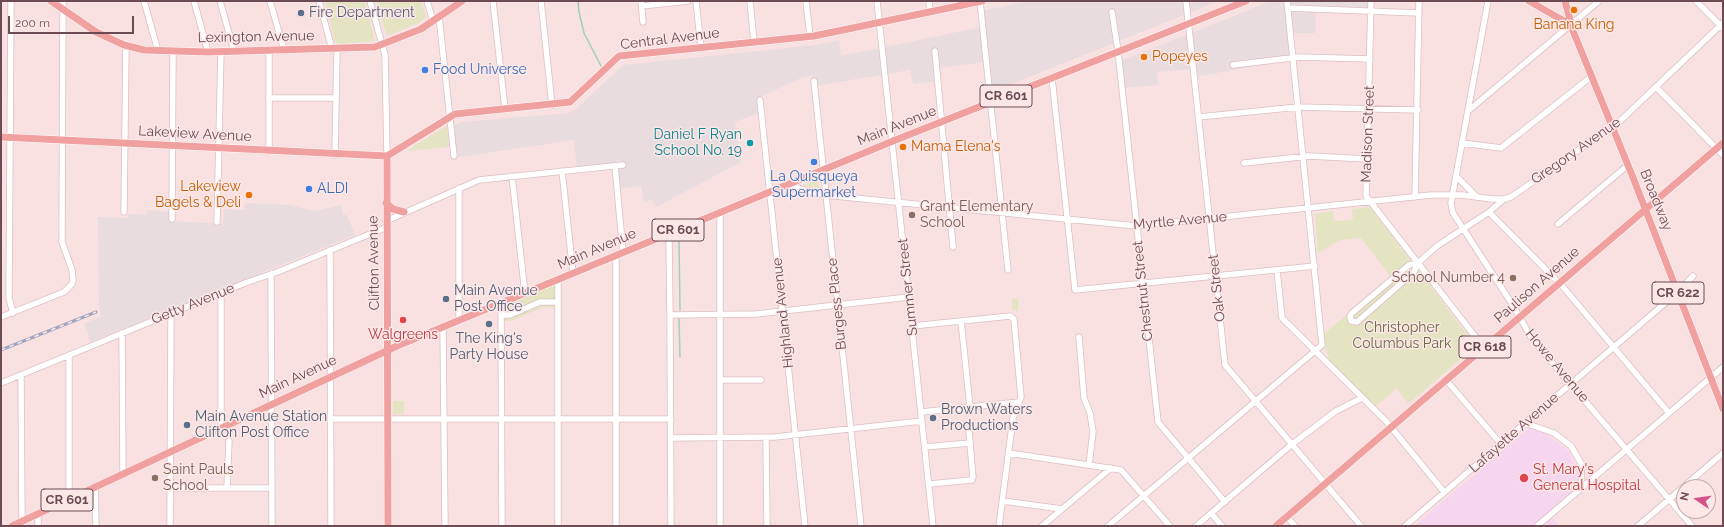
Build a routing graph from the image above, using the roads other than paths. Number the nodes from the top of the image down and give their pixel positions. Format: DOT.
graph roads {
  1 [pos="11,1"];
  2 [pos="51,1"];
  3 [pos="63,1"];
  4 [pos="144,1"];
  5 [pos="194,1"];
  6 [pos="220,1"];
  7 [pos="270,1"];
  8 [pos="319,1"];
  9 [pos="370,1"];
  10 [pos="427,1"];
  11 [pos="462,1"];
  12 [pos="493,1"];
  13 [pos="541,1"];
  14 [pos="688,1"];
  15 [pos="696,1"];
  16 [pos="750,1"];
  17 [pos="806,1"];
  18 [pos="877,1"];
  19 [pos="929,1"];
  20 [pos="981,1"];
  21 [pos="1186,1"];
  22 [pos="1246,1"];
  23 [pos="1287,1"];
  24 [pos="1370,1"];
  25 [pos="1419,1"];
  26 [pos="1488,1"];
  27 [pos="1529,1"];
  28 [pos="1565,1"];
  29 [pos="1599,1"];
  30 [pos="1696,1"];
  31 [pos="641,4"];
  32 [pos="1288,8"];
  33 [pos="63,9"];
  34 [pos="1371,10"];
  35 [pos="930,12"];
  36 [pos="1112,12"];
  37 [pos="1419,13"];
  38 [pos="439,16"];
  39 [pos="433,21"];
  40 [pos="643,22"];
  41 [pos="880,22"];
  42 [pos="1188,24"];
  43 [pos="1571,25"];
  44 [pos="1722,26"];
  45 [pos="810,36"];
  46 [pos="754,42"];
  47 [pos="382,45"];
  48 [pos="126,46"];
  49 [pos="701,48"];
  50 [pos="334,49"];
  51 [pos="269,50"];
  52 [pos="284,50"];
  53 [pos="158,51"];
  54 [pos="173,51"];
  55 [pos="234,51"];
  56 [pos="934,51"];
  57 [pos="1118,51"];
  58 [pos="208,52"];
  59 [pos="221,52"];
  60 [pos="1293,58"];
  61 [pos="1370,59"];
  62 [pos="1233,65"];
  63 [pos="1592,76"];
  64 [pos="1052,78"];
  65 [pos="814,81"];
  66 [pos="1656,87"];
  67 [pos="269,98"];
  68 [pos="335,98"];
  69 [pos="760,100"];
  70 [pos="991,102"];
  71 [pos="552,105"];
  72 [pos="1298,107"];
  73 [pos="504,109"];
  74 [pos="1369,109"];
  75 [pos="1418,110"];
  76 [pos="1468,111"];
  77 [pos="450,117"];
  78 [pos="1199,117"];
  79 [pos="942,122"];
  80 [pos="1612,128"];
  81 [pos="1,137"];
  82 [pos="11,138"];
  83 [pos="63,140"];
  84 [pos="893,141"];
  85 [pos="1462,143"];
  86 [pos="1723,143"];
  87 [pos="124,144"];
  88 [pos="172,146"];
  89 [pos="1716,148"];
  90 [pos="218,149"];
  91 [pos="269,151"];
  92 [pos="335,155"];
  93 [pos="387,156"];
  94 [pos="454,156"];
  95 [pos="1303,156"];
  96 [pos="1723,156"];
  97 [pos="1367,159"];
  98 [pos="1244,162"];
  99 [pos="623,165"];
  100 [pos="1628,165"];
  101 [pos="615,166"];
  102 [pos="824,170"];
  103 [pos="562,171"];
  104 [pos="512,176"];
  105 [pos="1456,176"];
  106 [pos="786,185"];
  107 [pos="459,188"];
  108 [pos="770,191"];
  109 [pos="826,195"];
  110 [pos="1453,195"];
  111 [pos="1415,197"];
  112 [pos="1477,197"];
  113 [pos="1504,199"];
  114 [pos="899,202"];
  115 [pos="1371,202"];
  116 [pos="386,203"];
  117 [pos="950,208"];
  118 [pos="1308,208"];
  119 [pos="1646,209"];
  120 [pos="124,212"];
  121 [pos="404,212"];
  122 [pos="720,212"];
  123 [pos="1003,212"];
  124 [pos="1489,212"];
  125 [pos="1210,218"];
  126 [pos="172,219"];
  127 [pos="1068,219"];
  128 [pos="217,222"];
  129 [pos="386,224"];
  130 [pos="1558,224"];
  131 [pos="1136,226"];
  132 [pos="1462,229"];
  133 [pos="667,234"];
  134 [pos="953,247"];
  135 [pos="330,250"];
  136 [pos="623,252"];
  137 [pos="616,255"];
  138 [pos="1418,263"];
  139 [pos="1315,266"];
  140 [pos="1008,270"];
  141 [pos="1277,270"];
  142 [pos="573,273"];
  143 [pos="271,274"];
  144 [pos="1216,276"];
  145 [pos="1693,276"];
  146 [pos="558,280"];
  147 [pos="1559,283"];
  148 [pos="1142,284"];
  149 [pos="1678,292"];
  150 [pos="221,293"];
  151 [pos="1375,293"];
  152 [pos="525,294"];
  153 [pos="909,297"];
  154 [pos="1369,299"];
  155 [pos="1382,300"];
  156 [pos="558,302"];
  157 [pos="501,304"];
  158 [pos="837,305"];
  159 [pos="1374,306"];
  160 [pos="782,311"];
  161 [pos="13,313"];
  162 [pos="171,313"];
  163 [pos="720,314"];
  164 [pos="501,315"];
  165 [pos="670,315"];
  166 [pos="1,317"];
  167 [pos="1520,317"];
  168 [pos="459,320"];
  169 [pos="961,321"];
  170 [pos="912,326"];
  171 [pos="443,327"];
  172 [pos="122,333"];
  173 [pos="1079,337"];
  174 [pos="1614,347"];
  175 [pos="1484,348"];
  176 [pos="388,350"];
  177 [pos="1315,351"];
  178 [pos="69,355"];
  179 [pos="1723,367"];
  180 [pos="21,376"];
  181 [pos="331,376"];
  182 [pos="1711,377"];
  183 [pos="721,380"];
  184 [pos="761,380"];
  185 [pos="1446,380"];
  186 [pos="1,384"];
  187 [pos="1571,384"];
  188 [pos="1362,398"];
  189 [pos="1256,401"];
  190 [pos="1019,402"];
  191 [pos="272,404"];
  192 [pos="970,407"];
  193 [pos="1723,409"];
  194 [pos="921,412"];
  195 [pos="1669,413"];
  196 [pos="388,419"];
  197 [pos="502,419"];
  198 [pos="558,419"];
  199 [pos="615,419"];
  200 [pos="672,419"];
  201 [pos="331,420"];
  202 [pos="444,420"];
  203 [pos="922,421"];
  204 [pos="1526,423"];
  205 [pos="221,427"];
  206 [pos="1391,427"];
  207 [pos="851,429"];
  208 [pos="969,432"];
  209 [pos="796,434"];
  210 [pos="766,437"];
  211 [pos="672,438"];
  212 [pos="721,438"];
  213 [pos="229,441"];
  214 [pos="970,443"];
  215 [pos="1501,444"];
  216 [pos="1291,445"];
  217 [pos="925,447"];
  218 [pos="1627,449"];
  219 [pos="171,451"];
  220 [pos="1009,453"];
  221 [pos="1723,453"];
  222 [pos="1188,458"];
  223 [pos="1089,465"];
  224 [pos="1111,468"];
  225 [pos="123,473"];
  226 [pos="929,484"];
  227 [pos="1325,484"];
  228 [pos="95,486"];
  229 [pos="170,488"];
  230 [pos="227,488"];
  231 [pos="272,488"];
  232 [pos="1582,488"];
  233 [pos="1444,492"];
  234 [pos="1144,496"];
  235 [pos="69,499"];
  236 [pos="1669,499"];
  237 [pos="1003,501"];
  238 [pos="1225,502"];
  239 [pos="1062,509"];
  240 [pos="1211,513"];
  241 [pos="38,514"];
  242 [pos="1287,517"];
  243 [pos="22,521"];
  244 [pos="12,526"];
  245 [pos="38,526"];
  246 [pos="96,526"];
  247 [pos="170,526"];
  248 [pos="272,526"];
  249 [pos="331,526"];
  250 [pos="388,526"];
  251 [pos="445,526"];
  252 [pos="502,526"];
  253 [pos="558,526"];
  254 [pos="616,526"];
  255 [pos="671,526"];
  256 [pos="720,526"];
  257 [pos="768,526"];
  258 [pos="805,526"];
  259 [pos="861,526"];
  260 [pos="933,526"];
  261 [pos="999,526"];
  262 [pos="1042,526"];
  263 [pos="1108,526"];
  264 [pos="1170,526"];
  265 [pos="1196,526"];
  266 [pos="1222,526"];
  267 [pos="1276,526"];
  268 [pos="1295,526"];
  269 [pos="1360,526"];
  270 [pos="1405,526"];
  271 [pos="1538,526"];
  272 [pos="1638,526"];
  273 [pos="1692,526"];
  1 -- 82 [label="street"];
  2 -- 33 [label="main road, Lexington Avenue"];
  3 -- 33 [label="street"];
  4 -- 53 [label="street"];
  5 -- 58 [label="street"];
  6 -- 55 [label="street"];
  7 -- 52 [label="street"];
  8 -- 50 [label="street"];
  9 -- 47 [label="street, Clifton Avenue"];
  10 -- 39 [label="street"];
  11 -- 38 [label="main road, Lexington Avenue"];
  12 -- 73 [label="street"];
  13 -- 71 [label="street"];
  14 -- 31 [label="street"];
  15 -- 49 [label="street"];
  16 -- 46 [label="street"];
  17 -- 45 [label="street"];
  18 -- 41 [label="street, Summer Street"];
  19 -- 35 [label="street"];
  20 -- 35 [label="main road, Central Avenue"];
  20 -- 70 [label="street"];
  21 -- 42 [label="street, Oak Street"];
  22 -- 42 [label="main road, Main Avenue / CR 601"];
  23 -- 32 [label="street"];
  24 -- 34 [label="street, Madison Street"];
  25 -- 37 [label="street"];
  26 -- 76 [label="street, Howe Avenue"];
  27 -- 43 [label="main road"];
  28 -- 43 [label="main road, Broadway / CR 622"];
  29 -- 43 [label="street"];
  30 -- 44 [label="street"];
  31 -- 40 [label="street"];
  32 -- 34 [label="street"];
  32 -- 60 [label="street"];
  33 -- 48 [label="main road, Lexington Avenue"];
  33 -- 83 [label="street"];
  34 -- 37 [label="street"];
  34 -- 61 [label="street, Madison Street"];
  35 -- 41 [label="main road, Central Avenue"];
  36 -- 57 [label="street, Chestnut Street"];
  37 -- 75 [label="street"];
  38 -- 39 [label="main road, Lexington Avenue"];
  38 -- 77 [label="street"];
  39 -- 47 [label="main road, Lexington Avenue"];
  41 -- 45 [label="main road, Central Avenue"];
  41 -- 84 [label="street, Summer Street"];
  42 -- 57 [label="main road, Main Avenue / CR 601"];
  42 -- 78 [label="street, Oak Street"];
  43 -- 63 [label="main road, Broadway / CR 622"];
  43 -- 76 [label="street"];
  44 -- 66 [label="street, Gregory Avenue"];
  45 -- 46 [label="main road, Central Avenue"];
  46 -- 49 [label="main road, Central Avenue"];
  47 -- 50 [label="main road, Lexington Avenue"];
  47 -- 93 [label="street, Clifton Avenue"];
  48 -- 53 [label="main road, Lexington Avenue"];
  48 -- 87 [label="street"];
  49 -- 71 [label="main road, Central Avenue"];
  50 -- 52 [label="main road, Lexington Avenue"];
  50 -- 68 [label="street"];
  51 -- 52 [label="main road, Lexington Avenue"];
  51 -- 55 [label="main road, Lexington Avenue"];
  51 -- 67 [label="street"];
  53 -- 54 [label="main road, Lexington Avenue"];
  54 -- 58 [label="main road, Lexington Avenue"];
  54 -- 88 [label="street"];
  55 -- 59 [label="main road, Lexington Avenue"];
  56 -- 79 [label="street"];
  57 -- 64 [label="main road, Main Avenue / CR 601"];
  57 -- 131 [label="street, Chestnut Street"];
  58 -- 59 [label="main road, Lexington Avenue"];
  59 -- 90 [label="street"];
  60 -- 61 [label="street"];
  60 -- 62 [label="street"];
  60 -- 72 [label="street"];
  61 -- 74 [label="street, Madison Street"];
  63 -- 80 [label="main road, Broadway / CR 622"];
  63 -- 85 [label="street"];
  64 -- 70 [label="main road, Main Avenue / CR 601"];
  64 -- 127 [label="street"];
  65 -- 102 [label="street, Burgess Place"];
  66 -- 80 [label="street, Gregory Avenue"];
  66 -- 89 [label="street"];
  67 -- 68 [label="street"];
  67 -- 91 [label="street"];
  68 -- 92 [label="street"];
  69 -- 108 [label="street, Highland Avenue"];
  70 -- 79 [label="main road, Main Avenue / CR 601"];
  70 -- 123 [label="street"];
  71 -- 73 [label="main road, Central Avenue"];
  72 -- 74 [label="street"];
  72 -- 78 [label="street"];
  72 -- 95 [label="street"];
  73 -- 77 [label="main road, Central Avenue"];
  74 -- 75 [label="street"];
  74 -- 97 [label="street, Madison Street"];
  75 -- 111 [label="street"];
  76 -- 85 [label="street, Howe Avenue"];
  77 -- 93 [label="main road, Central Avenue"];
  77 -- 94 [label="street"];
  78 -- 125 [label="street, Oak Street"];
  79 -- 84 [label="main road, Main Avenue / CR 601"];
  79 -- 117 [label="street"];
  80 -- 100 [label="main road, Broadway / CR 622"];
  80 -- 113 [label="street, Gregory Avenue"];
  81 -- 82 [label="main road, Lakeview Avenue"];
  82 -- 83 [label="main road, Lakeview Avenue"];
  82 -- 161 [label="street"];
  83 -- 87 [label="main road, Lakeview Avenue"];
  83 -- 161 [label="street"];
  84 -- 102 [label="main road, Main Avenue / CR 601"];
  84 -- 114 [label="street, Summer Street"];
  85 -- 105 [label="street, Howe Avenue"];
  86 -- 89 [label="main road, Paulison Avenue / CR 618"];
  87 -- 88 [label="main road, Lakeview Avenue"];
  87 -- 120 [label="street"];
  88 -- 90 [label="main road, Lakeview Avenue"];
  88 -- 126 [label="street"];
  89 -- 96 [label="street"];
  89 -- 119 [label="main road, Paulison Avenue / CR 618"];
  90 -- 91 [label="main road, Lakeview Avenue"];
  90 -- 128 [label="street"];
  91 -- 92 [label="main road, Lakeview Avenue"];
  92 -- 93 [label="main road, Lakeview Avenue"];
  93 -- 116 [label="main road, Clifton Avenue"];
  95 -- 97 [label="street"];
  95 -- 98 [label="street"];
  95 -- 118 [label="street"];
  97 -- 115 [label="street, Madison Street"];
  99 -- 101 [label="street, Getty Avenue"];
  100 -- 119 [label="main road, Broadway / CR 622"];
  100 -- 130 [label="street"];
  101 -- 103 [label="street, Getty Avenue"];
  101 -- 136 [label="street"];
  102 -- 106 [label="main road, Main Avenue / CR 601"];
  102 -- 109 [label="street, Burgess Place"];
  103 -- 104 [label="street, Getty Avenue"];
  103 -- 142 [label="street"];
  104 -- 107 [label="street, Getty Avenue"];
  104 -- 152 [label="street"];
  105 -- 110 [label="street, Howe Avenue"];
  105 -- 112 [label="street"];
  106 -- 108 [label="main road, Main Avenue / CR 601"];
  106 -- 109 [label="street, Myrtle Avenue"];
  107 -- 121 [label="street, Getty Avenue"];
  107 -- 168 [label="street"];
  108 -- 122 [label="main road, Main Avenue / CR 601"];
  108 -- 160 [label="street, Highland Avenue"];
  109 -- 114 [label="street, Myrtle Avenue"];
  109 -- 158 [label="street, Burgess Place"];
  110 -- 111 [label="street, Myrtle Avenue"];
  110 -- 112 [label="street, Myrtle Avenue"];
  110 -- 132 [label="street, Howe Avenue"];
  111 -- 115 [label="street, Myrtle Avenue"];
  112 -- 113 [label="street, Myrtle Avenue"];
  113 -- 124 [label="street, Gregory Avenue"];
  114 -- 117 [label="street, Myrtle Avenue"];
  114 -- 153 [label="street, Summer Street"];
  115 -- 118 [label="street, Myrtle Avenue"];
  115 -- 138 [label="street, Madison Street"];
  116 -- 121 [label="main road"];
  116 -- 129 [label="main road, Clifton Avenue"];
  117 -- 123 [label="street, Myrtle Avenue"];
  117 -- 134 [label="street"];
  118 -- 125 [label="street, Myrtle Avenue"];
  118 -- 139 [label="street"];
  119 -- 147 [label="main road, Paulison Avenue / CR 618"];
  119 -- 149 [label="main road, Broadway / CR 622"];
  121 -- 129 [label="street, Getty Avenue"];
  122 -- 133 [label="main road, Main Avenue / CR 601"];
  122 -- 163 [label="street"];
  123 -- 127 [label="street, Myrtle Avenue"];
  123 -- 140 [label="street"];
  124 -- 132 [label="street, Gregory Avenue"];
  124 -- 147 [label="street"];
  125 -- 131 [label="street, Myrtle Avenue"];
  125 -- 144 [label="street, Oak Street"];
  127 -- 131 [label="street, Myrtle Avenue"];
  127 -- 148 [label="street"];
  129 -- 135 [label="street, Getty Avenue"];
  129 -- 176 [label="main road, Clifton Avenue"];
  131 -- 148 [label="street, Chestnut Street"];
  132 -- 138 [label="street, Gregory Avenue"];
  132 -- 167 [label="street, Howe Avenue"];
  133 -- 136 [label="main road, Main Avenue / CR 601"];
  133 -- 165 [label="street"];
  135 -- 143 [label="street, Getty Avenue"];
  135 -- 181 [label="street"];
  136 -- 137 [label="main road, Main Avenue / CR 601"];
  137 -- 142 [label="main road, Main Avenue / CR 601"];
  137 -- 199 [label="street"];
  138 -- 151 [label="street, Gregory Avenue"];
  138 -- 155 [label="street, Gregory Avenue"];
  138 -- 175 [label="street, Madison Street"];
  139 -- 141 [label="street"];
  139 -- 177 [label="street"];
  141 -- 144 [label="street"];
  141 -- 177 [label="street"];
  142 -- 146 [label="main road, Main Avenue / CR 601"];
  143 -- 150 [label="street, Getty Avenue"];
  143 -- 191 [label="street"];
  144 -- 148 [label="street"];
  144 -- 189 [label="street, Oak Street"];
  145 -- 149 [label="street, Lafayette Avenue"];
  146 -- 152 [label="main road, Main Avenue / CR 601"];
  146 -- 156 [label="street"];
  147 -- 167 [label="main road, Paulison Avenue / CR 618"];
  147 -- 174 [label="street"];
  148 -- 222 [label="street, Chestnut Street"];
  149 -- 174 [label="street, Lafayette Avenue"];
  149 -- 182 [label="main road, Broadway / CR 622"];
  150 -- 162 [label="street, Getty Avenue"];
  150 -- 205 [label="street"];
  151 -- 154 [label="street, Gregory Avenue"];
  151 -- 155 [label="street"];
  152 -- 157 [label="main road, Main Avenue / CR 601"];
  153 -- 158 [label="street"];
  153 -- 170 [label="street, Summer Street"];
  154 -- 159 [label="street"];
  154 -- 159 [label="street, Gregory Avenue"];
  155 -- 159 [label="street, Gregory Avenue"];
  156 -- 164 [label="street"];
  156 -- 198 [label="street"];
  157 -- 164 [label="street"];
  157 -- 168 [label="main road, Main Avenue / CR 601"];
  158 -- 160 [label="street"];
  158 -- 207 [label="street, Burgess Place"];
  160 -- 163 [label="street"];
  160 -- 209 [label="street, Highland Avenue"];
  161 -- 166 [label="street"];
  162 -- 172 [label="street, Getty Avenue"];
  162 -- 219 [label="street"];
  163 -- 165 [label="street"];
  163 -- 183 [label="street"];
  164 -- 197 [label="street"];
  165 -- 200 [label="street"];
  167 -- 175 [label="main road, Paulison Avenue / CR 618"];
  167 -- 187 [label="street, Howe Avenue"];
  168 -- 171 [label="main road, Main Avenue / CR 601"];
  169 -- 170 [label="street"];
  169 -- 190 [label="street"];
  169 -- 192 [label="street"];
  170 -- 194 [label="street, Summer Street"];
  171 -- 176 [label="main road, Main Avenue / CR 601"];
  171 -- 202 [label="street"];
  172 -- 178 [label="street, Getty Avenue"];
  172 -- 225 [label="street"];
  173 -- 223 [label="street"];
  174 -- 187 [label="street, Lafayette Avenue"];
  174 -- 195 [label="street"];
  175 -- 185 [label="main road, Paulison Avenue / CR 618"];
  176 -- 181 [label="main road, Main Avenue / CR 601"];
  176 -- 196 [label="main road, Clifton Avenue"];
  177 -- 188 [label="street"];
  177 -- 189 [label="street"];
  178 -- 180 [label="street, Getty Avenue"];
  178 -- 235 [label="street"];
  179 -- 182 [label="street"];
  180 -- 186 [label="street, Getty Avenue"];
  180 -- 243 [label="street"];
  181 -- 191 [label="main road, Main Avenue / CR 601"];
  181 -- 201 [label="street"];
  182 -- 193 [label="main road, Broadway / CR 622"];
  182 -- 195 [label="street"];
  183 -- 184 [label="street"];
  183 -- 212 [label="street"];
  185 -- 206 [label="main road, Paulison Avenue / CR 618"];
  185 -- 215 [label="street"];
  187 -- 204 [label="street, Lafayette Avenue"];
  187 -- 218 [label="street, Howe Avenue"];
  188 -- 206 [label="street"];
  188 -- 216 [label="street"];
  189 -- 216 [label="street, Oak Street"];
  189 -- 222 [label="street"];
  190 -- 192 [label="street"];
  190 -- 220 [label="street"];
  191 -- 205 [label="main road, Main Avenue / CR 601"];
  191 -- 231 [label="street"];
  192 -- 194 [label="street"];
  194 -- 203 [label="street, Summer Street"];
  195 -- 218 [label="street"];
  196 -- 201 [label="street"];
  196 -- 202 [label="street"];
  196 -- 250 [label="main road, Clifton Avenue"];
  197 -- 198 [label="street"];
  197 -- 202 [label="street"];
  197 -- 252 [label="street"];
  198 -- 199 [label="street"];
  198 -- 253 [label="street"];
  199 -- 200 [label="street"];
  199 -- 254 [label="street"];
  200 -- 211 [label="street"];
  201 -- 249 [label="street"];
  202 -- 251 [label="street"];
  203 -- 207 [label="street"];
  203 -- 217 [label="street, Summer Street"];
  204 -- 215 [label="street, Lafayette Avenue"];
  204 -- 232 [label="street"];
  205 -- 219 [label="main road, Main Avenue / CR 601"];
  206 -- 227 [label="main road, Paulison Avenue / CR 618"];
  206 -- 233 [label="street"];
  207 -- 209 [label="street"];
  207 -- 259 [label="street, Burgess Place"];
  208 -- 214 [label="street"];
  209 -- 210 [label="street"];
  209 -- 258 [label="street, Highland Avenue"];
  210 -- 212 [label="street"];
  210 -- 257 [label="street"];
  211 -- 212 [label="street"];
  211 -- 255 [label="street"];
  212 -- 256 [label="street"];
  213 -- 230 [label="street"];
  214 -- 217 [label="street"];
  214 -- 226 [label="street"];
  215 -- 233 [label="street, Lafayette Avenue"];
  216 -- 227 [label="street, Oak Street"];
  216 -- 238 [label="street"];
  217 -- 226 [label="street, Summer Street"];
  218 -- 232 [label="street"];
  218 -- 236 [label="street, Howe Avenue"];
  219 -- 225 [label="main road, Main Avenue / CR 601"];
  219 -- 229 [label="street"];
  220 -- 223 [label="street"];
  220 -- 237 [label="street"];
  221 -- 236 [label="street"];
  222 -- 234 [label="street"];
  222 -- 238 [label="street"];
  223 -- 224 [label="street"];
  224 -- 234 [label="street"];
  224 -- 239 [label="street"];
  225 -- 228 [label="main road, Main Avenue / CR 601"];
  226 -- 260 [label="street, Summer Street"];
  227 -- 242 [label="main road, Paulison Avenue / CR 618"];
  227 -- 269 [label="street, Oak Street"];
  228 -- 235 [label="main road, Main Avenue / CR 601"];
  228 -- 246 [label="street"];
  229 -- 230 [label="street"];
  229 -- 247 [label="street"];
  230 -- 231 [label="street"];
  231 -- 248 [label="street"];
  232 -- 271 [label="street"];
  233 -- 270 [label="street, Lafayette Avenue"];
  234 -- 263 [label="street"];
  234 -- 264 [label="street"];
  235 -- 241 [label="main road, Main Avenue / CR 601"];
  236 -- 272 [label="street"];
  236 -- 273 [label="street, Howe Avenue"];
  237 -- 239 [label="street"];
  237 -- 261 [label="street"];
  238 -- 240 [label="street"];
  239 -- 262 [label="street"];
  240 -- 265 [label="street"];
  240 -- 266 [label="street"];
  241 -- 243 [label="main road, Main Avenue / CR 601"];
  241 -- 245 [label="street"];
  242 -- 267 [label="main road, Paulison Avenue / CR 618"];
  242 -- 268 [label="street"];
  243 -- 244 [label="main road, Main Avenue / CR 601"];
}
